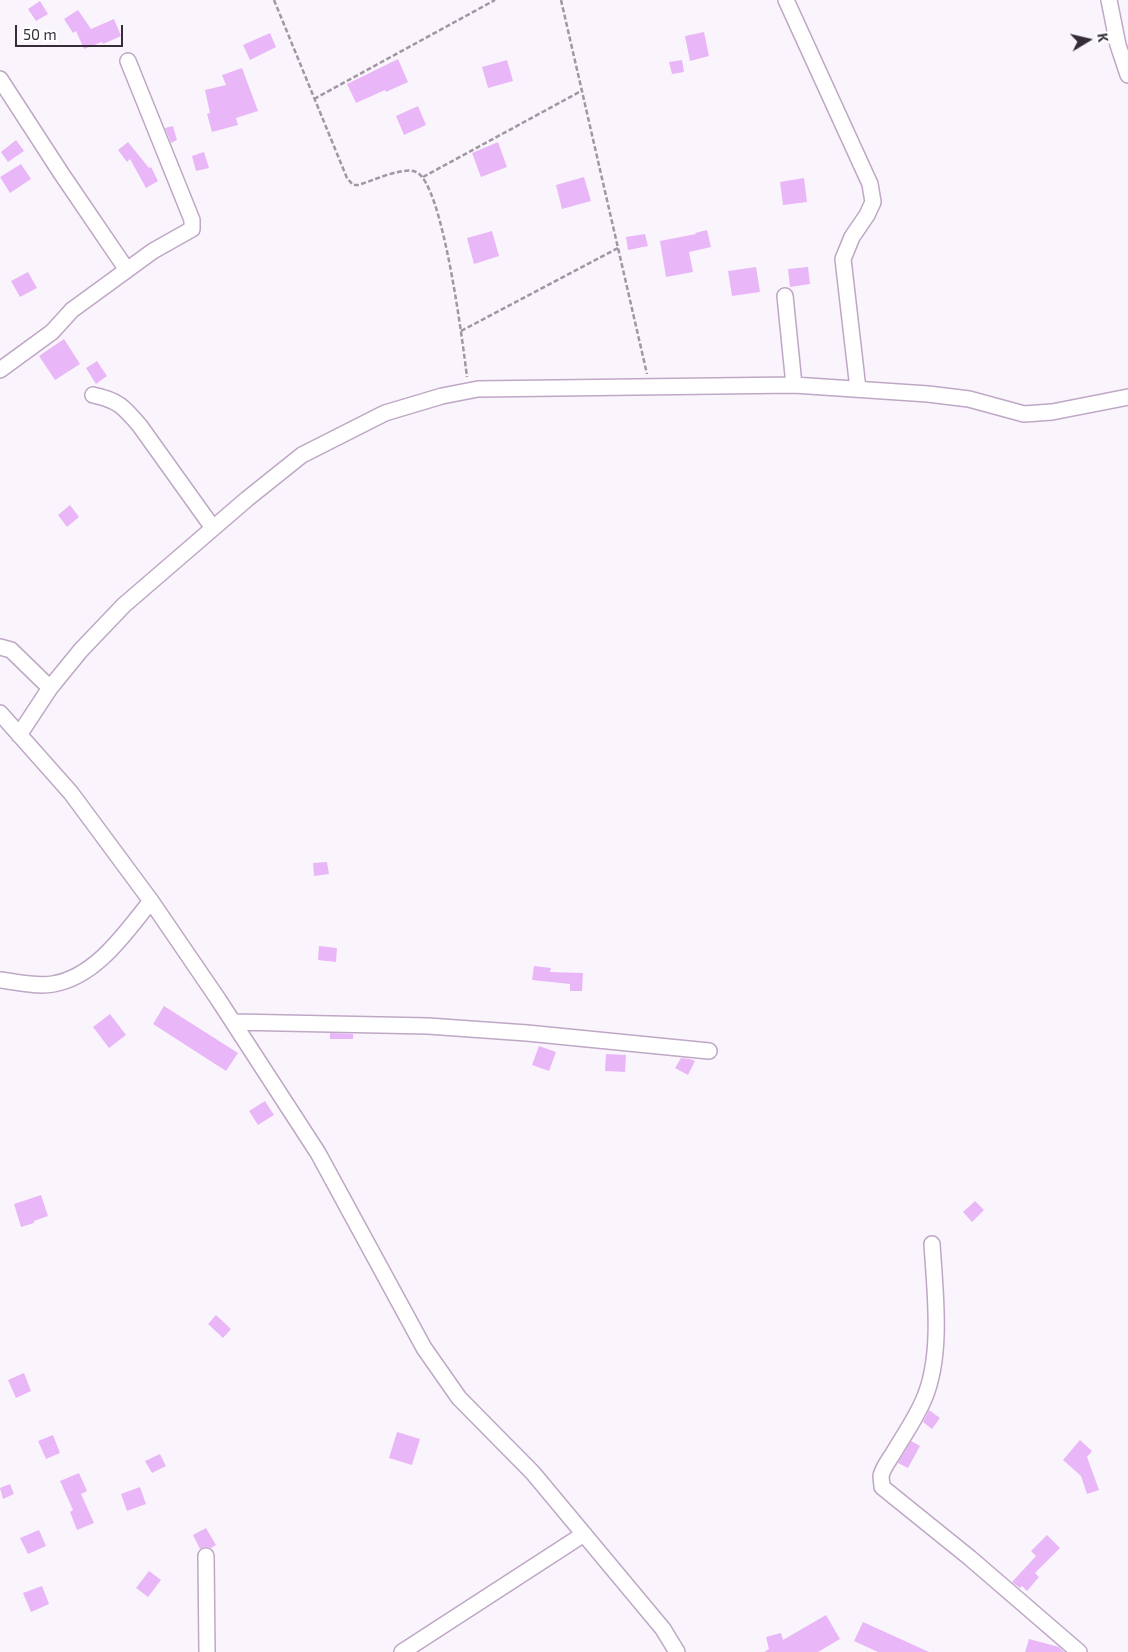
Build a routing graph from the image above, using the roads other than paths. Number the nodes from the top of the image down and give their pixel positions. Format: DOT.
graph roads {
  1 [pos="786,0"];
  2 [pos="1109,0"];
  3 [pos="1125,55"];
  4 [pos="128,61"];
  5 [pos="1128,75"];
  6 [pos="0,78"];
  7 [pos="127,270"];
  8 [pos="785,296"];
  9 [pos="0,370"];
  10 [pos="794,385"];
  11 [pos="858,389"];
  12 [pos="93,395"];
  13 [pos="1128,397"];
  14 [pos="213,528"];
  15 [pos="0,647"];
  16 [pos="50,688"];
  17 [pos="0,713"];
  18 [pos="20,735"];
  19 [pos="151,901"];
  20 [pos="0,980"];
  21 [pos="234,1022"];
  22 [pos="709,1051"];
  23 [pos="932,1244"];
  24 [pos="584,1534"];
  25 [pos="206,1556"];
  26 [pos="207,1652"];
  27 [pos="402,1652"];
  28 [pos="677,1652"];
  29 [pos="1079,1652"];
  1 -- 11 [label="street"];
  2 -- 3 [label="street"];
  3 -- 5 [label="street"];
  4 -- 7 [label="street"];
  6 -- 7 [label="street"];
  7 -- 9 [label="street"];
  8 -- 10 [label="street"];
  10 -- 11 [label="street"];
  10 -- 14 [label="street"];
  11 -- 13 [label="street"];
  12 -- 14 [label="street"];
  14 -- 16 [label="street"];
  15 -- 16 [label="street"];
  16 -- 18 [label="street"];
  17 -- 18 [label="street"];
  18 -- 19 [label="street"];
  19 -- 20 [label="street"];
  19 -- 21 [label="street"];
  21 -- 22 [label="street"];
  21 -- 24 [label="street"];
  23 -- 29 [label="street"];
  24 -- 27 [label="street"];
  24 -- 28 [label="street"];
  25 -- 26 [label="street"];
}
